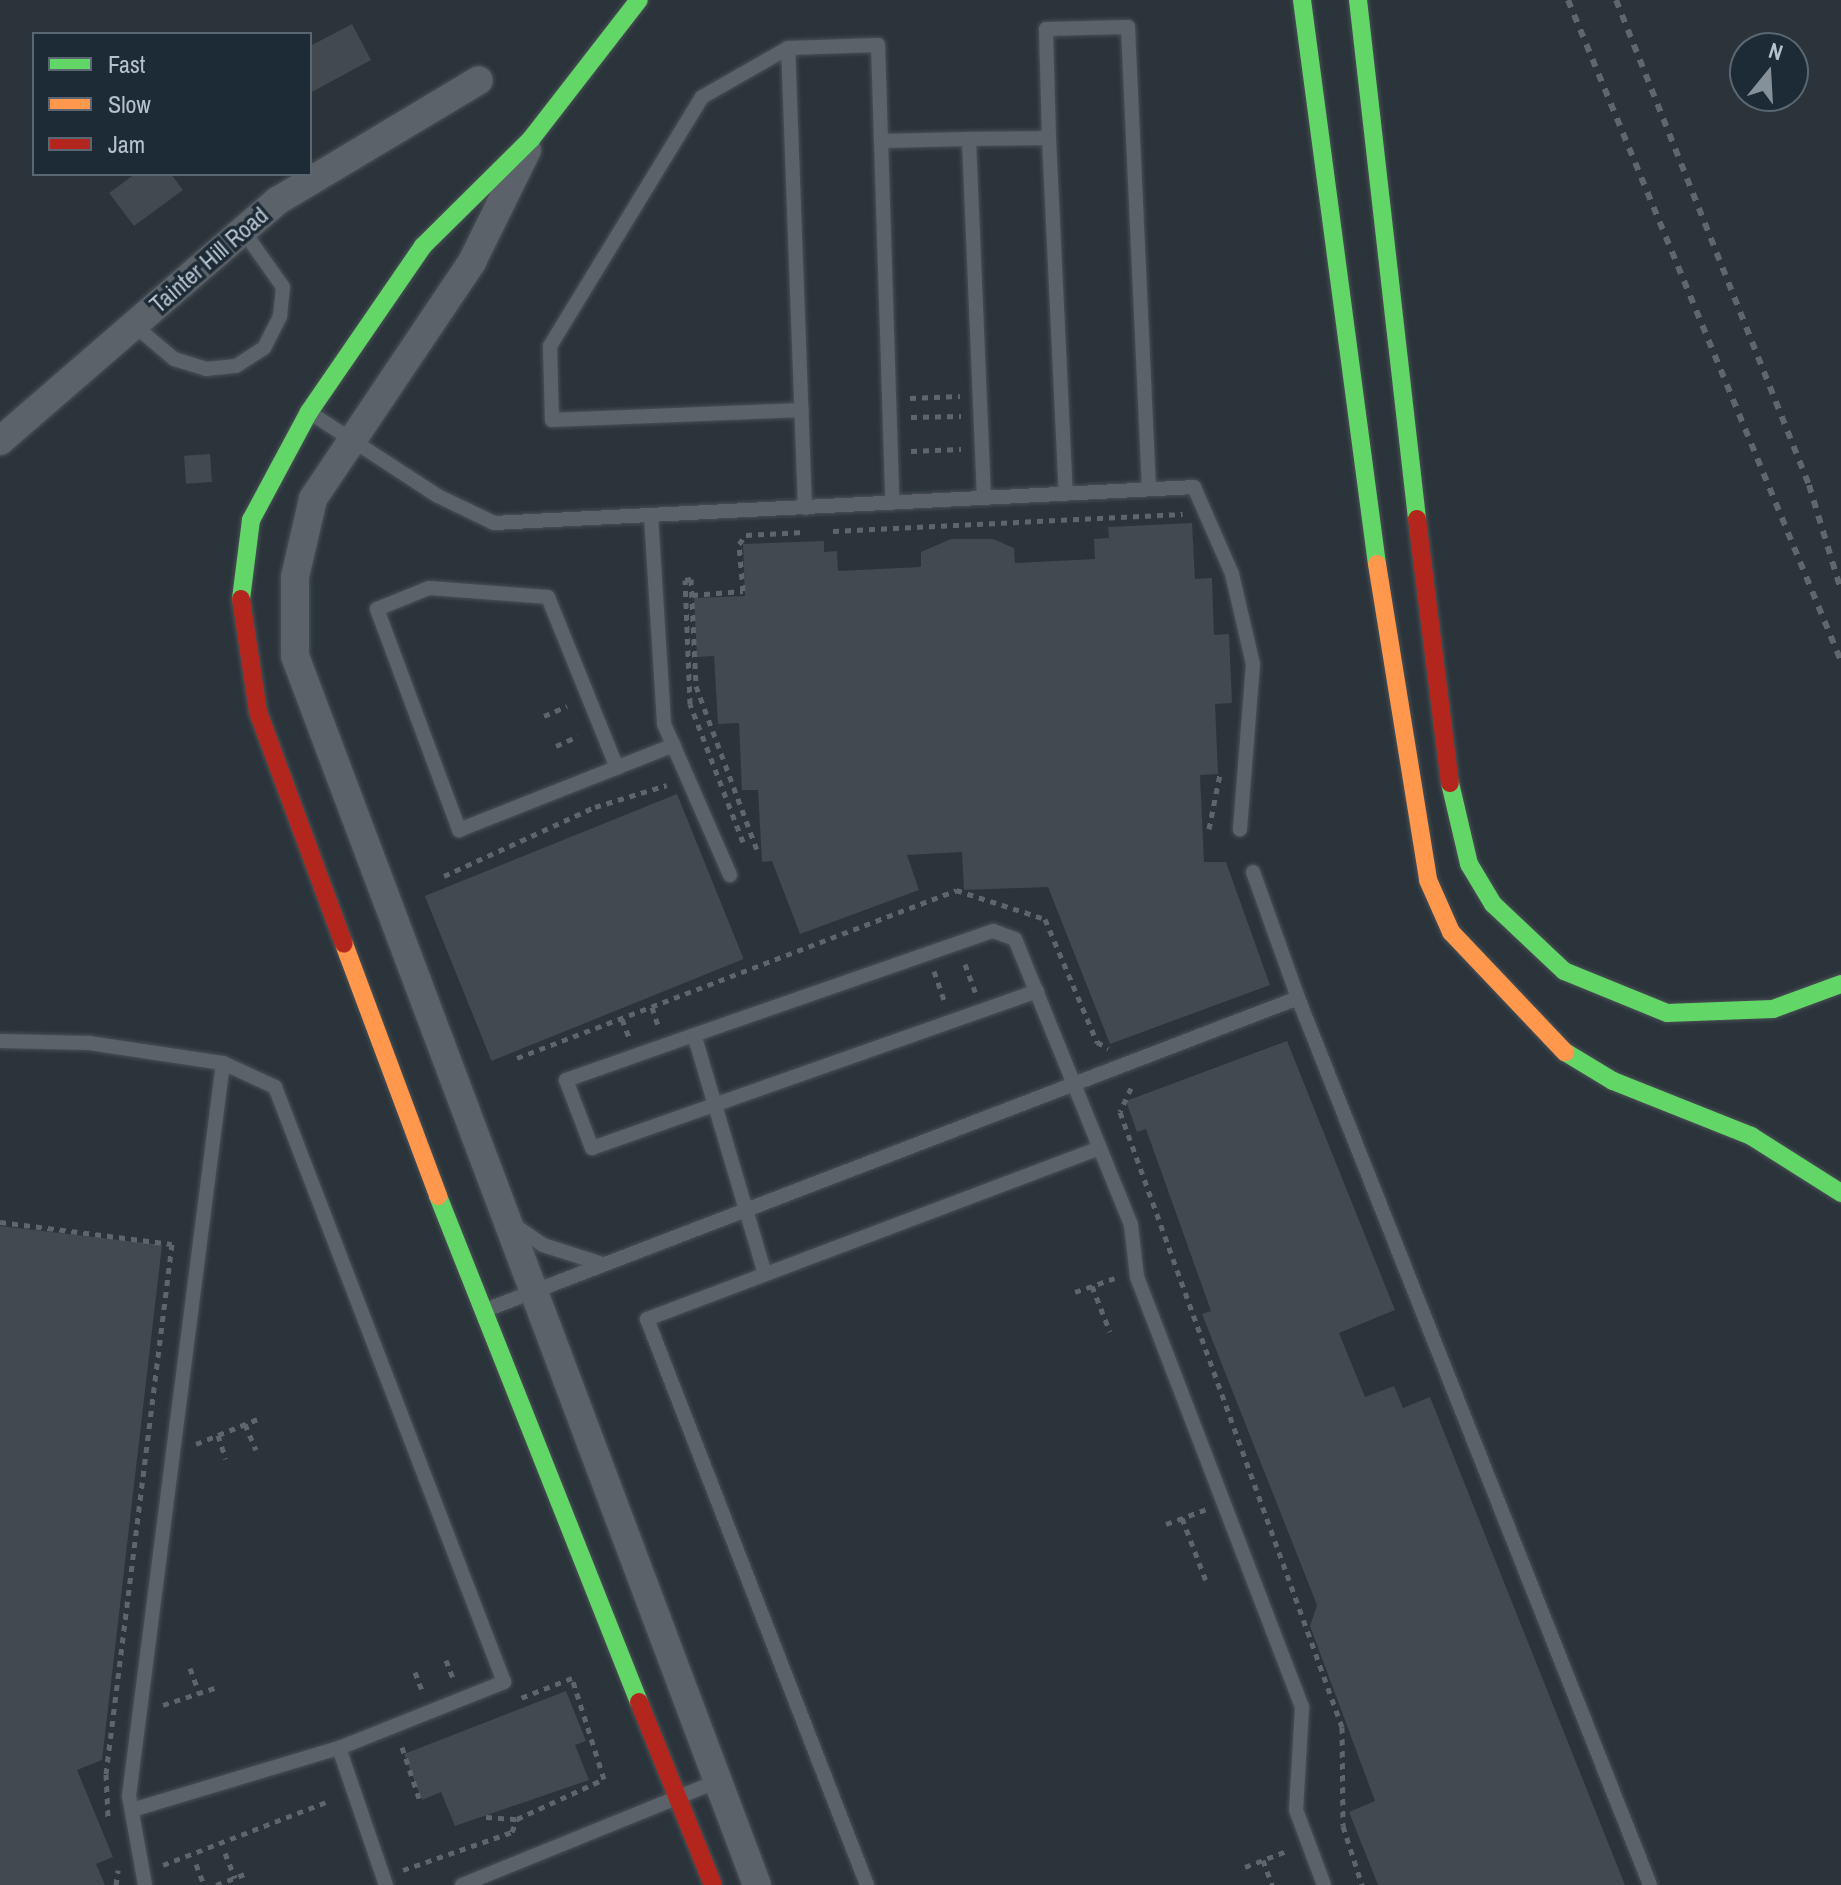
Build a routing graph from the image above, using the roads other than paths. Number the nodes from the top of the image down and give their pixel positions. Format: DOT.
graph roads {
  1 [pos="639,0"];
  2 [pos="1302,0"];
  3 [pos="1358,0"];
  4 [pos="788,48"];
  5 [pos="479,80"];
  6 [pos="1049,138"];
  7 [pos="531,139"];
  8 [pos="969,139"];
  9 [pos="881,141"];
  10 [pos="242,229"];
  11 [pos="135,326"];
  12 [pos="802,410"];
  13 [pos="309,412"];
  14 [pos="350,437"];
  15 [pos="0,441"];
  16 [pos="1149,489"];
  17 [pos="1066,494"];
  18 [pos="984,498"];
  19 [pos="892,503"];
  20 [pos="805,508"];
  21 [pos="651,516"];
  22 [pos="674,745"];
  23 [pos="617,768"];
  24 [pos="1240,829"];
  25 [pos="1253,872"];
  26 [pos="730,875"];
  27 [pos="1841,984"];
  28 [pos="1037,991"];
  29 [pos="1298,998"];
  30 [pos="694,1035"];
  31 [pos="0,1041"];
  32 [pos="223,1063"];
  33 [pos="1076,1084"];
  34 [pos="714,1105"];
  35 [pos="1100,1148"];
  36 [pos="1841,1193"];
  37 [pos="746,1213"];
  38 [pos="505,1219"];
  39 [pos="599,1263"];
  40 [pos="765,1274"];
  41 [pos="532,1292"];
  42 [pos="481,1311"];
  43 [pos="339,1748"];
  44 [pos="716,1782"];
  45 [pos="676,1799"];
  46 [pos="132,1810"];
  47 [pos="384,1881"];
  48 [pos="145,1885"];
  49 [pos="462,1885"];
  50 [pos="713,1885"];
  51 [pos="757,1885"];
  52 [pos="867,1885"];
  53 [pos="1324,1885"];
  54 [pos="1650,1885"];
  1 -- 7 [label="main road"];
  2 -- 36 [label="main road"];
  3 -- 27 [label="main road"];
  4 -- 9 [label="lane"];
  4 -- 12 [label="lane"];
  4 -- 12 [label="lane"];
  5 -- 10 [label="street, Tainter Hill Road"];
  6 -- 8 [label="lane"];
  6 -- 16 [label="lane"];
  6 -- 17 [label="lane"];
  7 -- 13 [label="main road"];
  7 -- 14 [label="street"];
  8 -- 9 [label="lane"];
  8 -- 18 [label="lane"];
  9 -- 19 [label="lane"];
  10 -- 11 [label="street, Tainter Hill Road"];
  10 -- 11 [label="lane"];
  11 -- 15 [label="street, Tainter Hill Road"];
  12 -- 20 [label="lane"];
  13 -- 14 [label="lane"];
  13 -- 42 [label="main road"];
  14 -- 21 [label="lane"];
  14 -- 38 [label="street"];
  16 -- 17 [label="lane"];
  16 -- 24 [label="lane"];
  17 -- 18 [label="lane"];
  18 -- 19 [label="lane"];
  19 -- 20 [label="lane"];
  20 -- 21 [label="lane"];
  21 -- 22 [label="lane"];
  22 -- 23 [label="lane"];
  22 -- 26 [label="lane"];
  23 -- 23 [label="lane"];
  25 -- 29 [label="lane"];
  28 -- 30 [label="lane"];
  28 -- 33 [label="lane"];
  28 -- 34 [label="lane"];
  29 -- 33 [label="lane"];
  29 -- 54 [label="lane"];
  30 -- 34 [label="lane"];
  30 -- 34 [label="lane"];
  31 -- 32 [label="lane"];
  32 -- 43 [label="lane"];
  32 -- 46 [label="lane"];
  33 -- 35 [label="lane"];
  33 -- 37 [label="lane"];
  34 -- 37 [label="lane"];
  35 -- 40 [label="lane"];
  35 -- 53 [label="lane"];
  37 -- 39 [label="lane"];
  37 -- 40 [label="lane"];
  38 -- 39 [label="lane"];
  38 -- 41 [label="street"];
  39 -- 41 [label="lane"];
  40 -- 52 [label="lane"];
  41 -- 42 [label="lane"];
  41 -- 44 [label="street"];
  42 -- 45 [label="main road"];
  43 -- 46 [label="lane"];
  43 -- 47 [label="lane"];
  44 -- 45 [label="lane"];
  44 -- 51 [label="street"];
  45 -- 49 [label="lane"];
  45 -- 50 [label="main road"];
  46 -- 48 [label="lane"];
}
